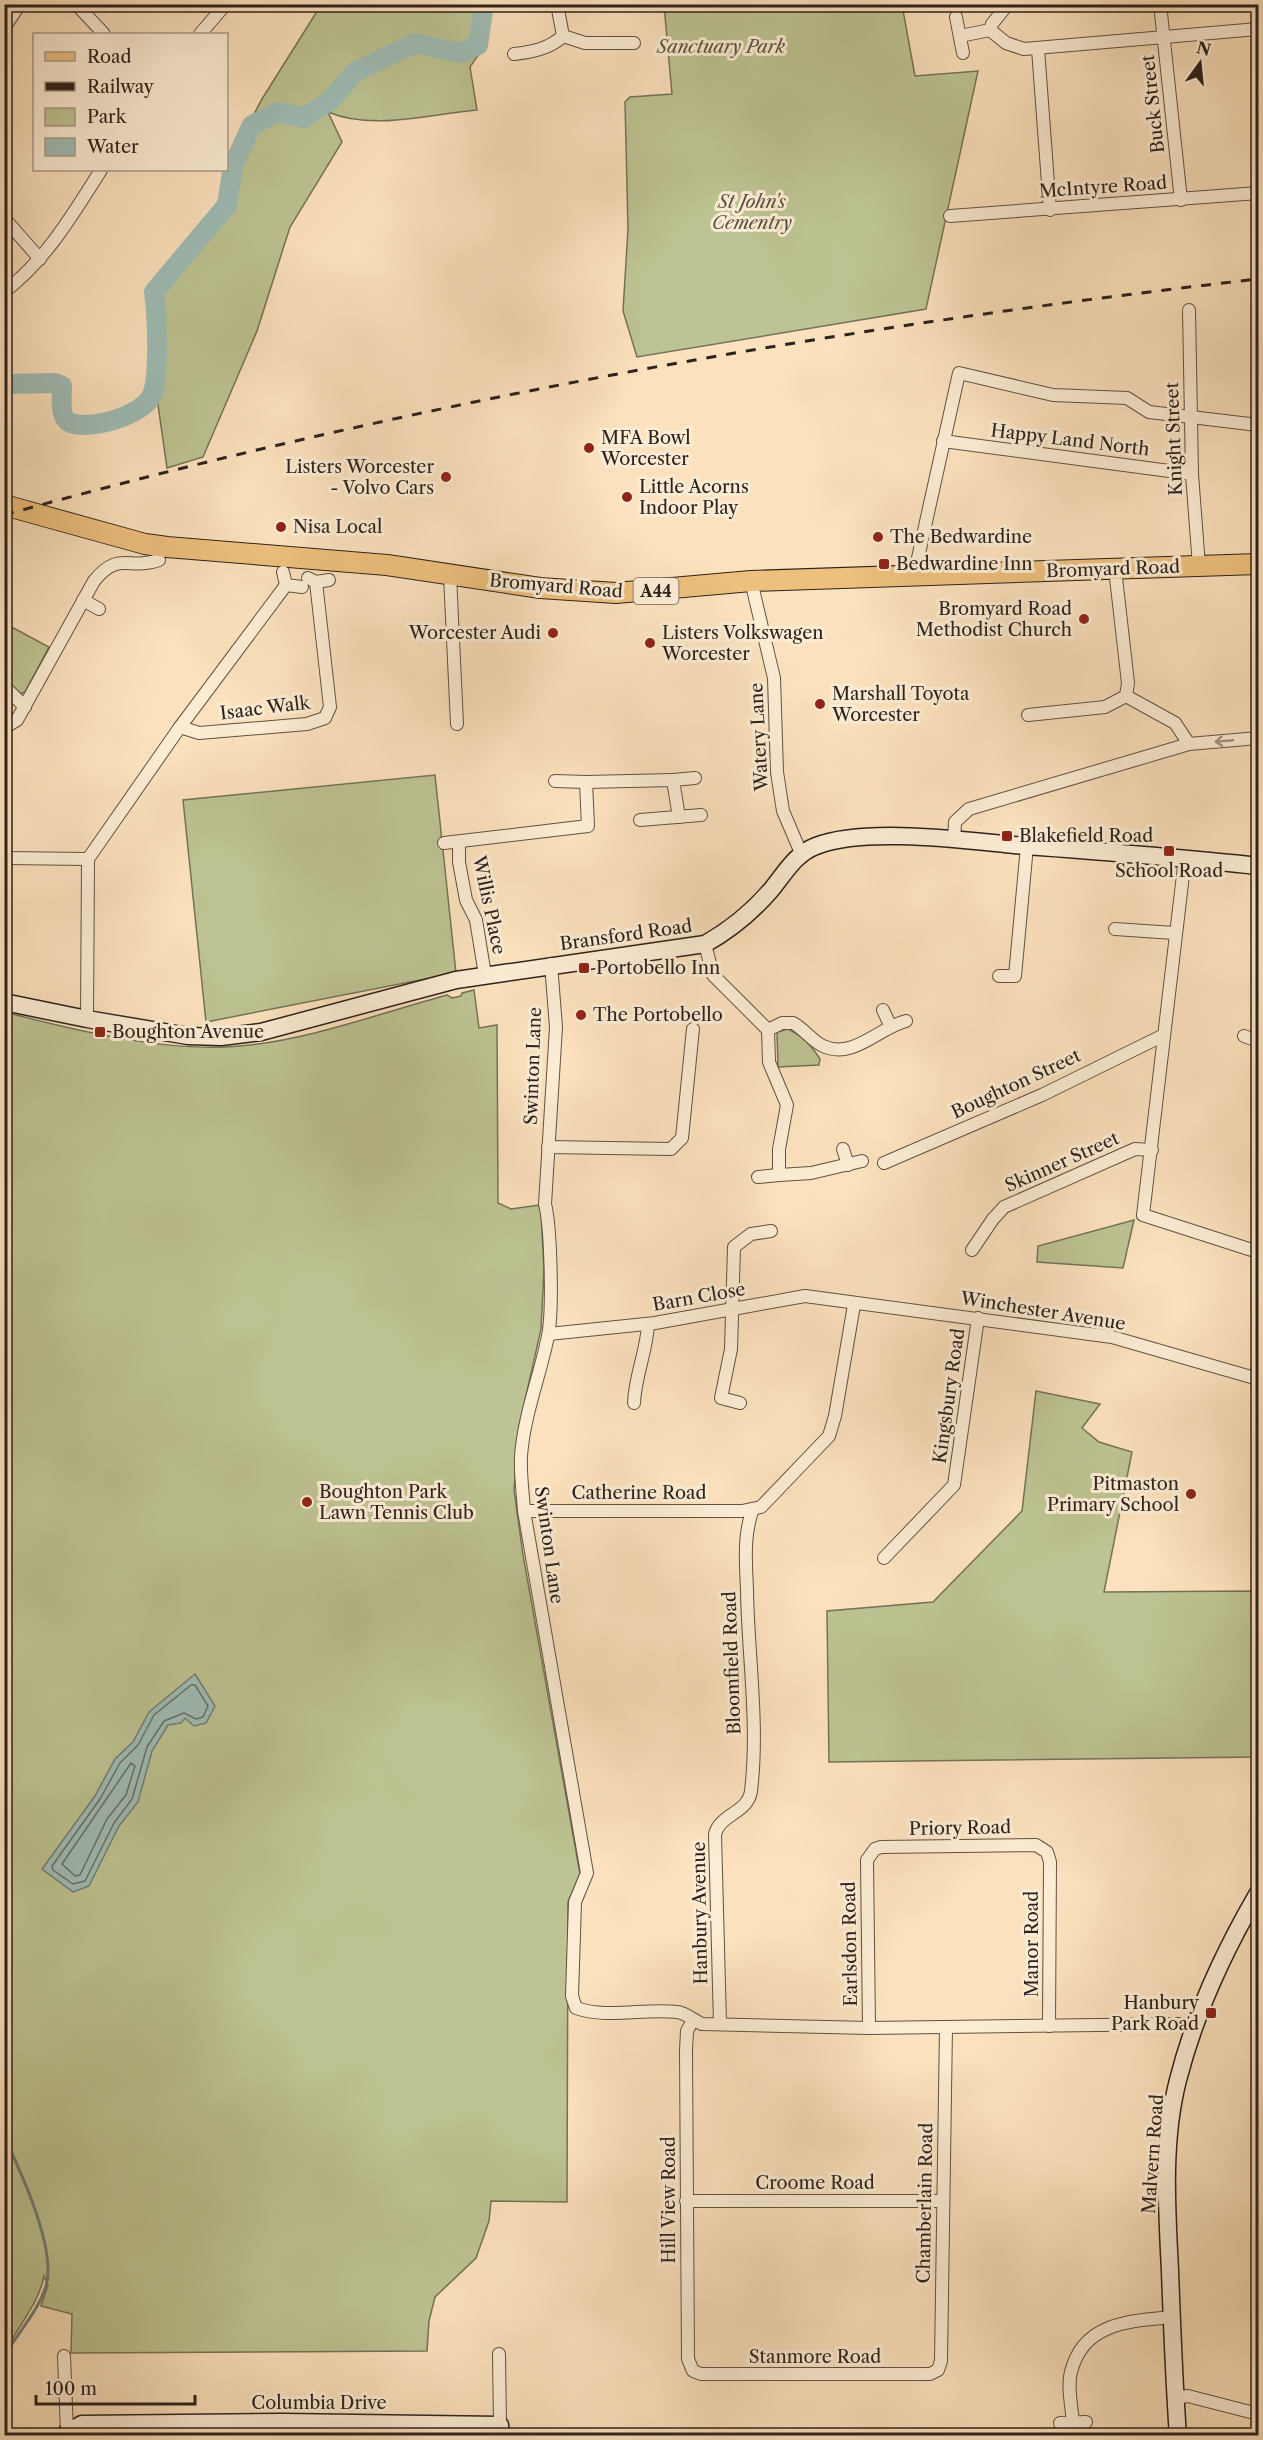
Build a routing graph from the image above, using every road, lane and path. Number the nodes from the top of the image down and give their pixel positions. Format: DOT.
graph roads {
  1 [pos="20,4"];
  2 [pos="76,4"];
  3 [pos="226,4"];
  4 [pos="556,4"];
  5 [pos="1008,4"];
  6 [pos="1160,4"];
  7 [pos="957,16"];
  8 [pos="4,27"];
  9 [pos="1258,29"];
  10 [pos="990,30"];
  11 [pos="103,33"];
  12 [pos="201,33"];
  13 [pos="563,36"];
  14 [pos="960,36"];
  15 [pos="1164,37"];
  16 [pos="634,43"];
  17 [pos="1038,48"];
  18 [pos="963,53"];
  19 [pos="513,54"];
  20 [pos="100,171"];
  21 [pos="1258,193"];
  22 [pos="1180,200"];
  23 [pos="1050,210"];
  24 [pos="950,216"];
  25 [pos="4,218"];
  26 [pos="40,259"];
  27 [pos="4,292"];
  28 [pos="1189,310"];
  29 [pos="1191,418"];
  30 [pos="1258,426"];
  31 [pos="943,441"];
  32 [pos="1192,474"];
  33 [pos="4,505"];
  34 [pos="163,555"];
  35 [pos="1258,564"];
  36 [pos="1199,566"];
  37 [pos="1115,569"];
  38 [pos="283,572"];
  39 [pos="450,575"];
  40 [pos="915,576"];
  41 [pos="329,580"];
  42 [pos="751,581"];
  43 [pos="309,582"];
  44 [pos="286,585"];
  45 [pos="82,600"];
  46 [pos="99,609"];
  47 [pos="4,686"];
  48 [pos="1126,696"];
  49 [pos="25,707"];
  50 [pos="1028,715"];
  51 [pos="456,724"];
  52 [pos="180,727"];
  53 [pos="4,728"];
  54 [pos="1258,738"];
  55 [pos="1189,744"];
  56 [pos="695,778"];
  57 [pos="674,780"];
  58 [pos="555,781"];
  59 [pos="586,782"];
  60 [pos="701,815"];
  61 [pos="679,817"];
  62 [pos="640,820"];
  63 [pos="954,840"];
  64 [pos="459,842"];
  65 [pos="444,843"];
  66 [pos="1027,846"];
  67 [pos="801,853"];
  68 [pos="4,858"];
  69 [pos="1185,858"];
  70 [pos="88,860"];
  71 [pos="1258,866"];
  72 [pos="1115,929"];
  73 [pos="1174,933"];
  74 [pos="705,944"];
  75 [pos="552,964"];
  76 [pos="485,975"];
  77 [pos="999,976"];
  78 [pos="4,1002"];
  79 [pos="883,1010"];
  80 [pos="87,1019"];
  81 [pos="906,1021"];
  82 [pos="890,1025"];
  83 [pos="693,1029"];
  84 [pos="768,1030"];
  85 [pos="1162,1036"];
  86 [pos="1244,1036"];
  87 [pos="1258,1041"];
  88 [pos="548,1147"];
  89 [pos="843,1149"];
  90 [pos="1152,1150"];
  91 [pos="862,1161"];
  92 [pos="884,1163"];
  93 [pos="848,1165"];
  94 [pos="779,1175"];
  95 [pos="758,1177"];
  96 [pos="771,1231"];
  97 [pos="972,1250"];
  98 [pos="1258,1252"];
  99 [pos="854,1305"];
  100 [pos="730,1311"];
  101 [pos="978,1318"];
  102 [pos="648,1324"];
  103 [pos="549,1334"];
  104 [pos="1258,1378"];
  105 [pos="634,1403"];
  106 [pos="740,1403"];
  107 [pos="753,1509"];
  108 [pos="524,1511"];
  109 [pos="884,1558"];
  110 [pos="737,1811"];
  111 [pos="867,1860"];
  112 [pos="1050,1862"];
  113 [pos="1258,1893"];
  114 [pos="693,2020"];
  115 [pos="720,2024"];
  116 [pos="1049,2026"];
  117 [pos="946,2027"];
  118 [pos="1194,2027"];
  119 [pos="869,2028"];
  120 [pos="686,2200"];
  121 [pos="943,2201"];
  122 [pos="1172,2317"];
  123 [pos="499,2354"];
  124 [pos="68,2364"];
  125 [pos="701,2374"];
  126 [pos="930,2374"];
  127 [pos="1176,2398"];
  128 [pos="1258,2414"];
  129 [pos="1086,2422"];
  130 [pos="282,2429"];
  131 [pos="385,2429"];
  132 [pos="180,2430"];
  133 [pos="500,2430"];
  134 [pos="67,2434"];
  135 [pos="1178,2436"];
  1 -- 8 [label="street"];
  2 -- 11 [label="street"];
  3 -- 12 [label="street"];
  4 -- 13 [label="street"];
  5 -- 10 [label="street"];
  6 -- 15 [label="street, Buck Street"];
  7 -- 14 [label="street"];
  9 -- 15 [label="street"];
  10 -- 14 [label="street"];
  10 -- 17 [label="street"];
  13 -- 16 [label="street"];
  13 -- 19 [label="street"];
  14 -- 18 [label="street"];
  15 -- 17 [label="street"];
  15 -- 22 [label="street, Buck Street"];
  17 -- 23 [label="street"];
  20 -- 26 [label="street"];
  21 -- 22 [label="street, McIntyre Road"];
  22 -- 23 [label="street, McIntyre Road"];
  23 -- 24 [label="street, McIntyre Road"];
  25 -- 26 [label="street"];
  26 -- 27 [label="street"];
  28 -- 29 [label="street, Knight Street"];
  29 -- 30 [label="street"];
  29 -- 31 [label="street"];
  29 -- 32 [label="street, Knight Street"];
  31 -- 32 [label="street, Happy Land North"];
  31 -- 40 [label="street"];
  32 -- 36 [label="street, Knight Street"];
  33 -- 34 [label="main road, Bromyard Road / A44"];
  34 -- 39 [label="main road, Bromyard Road / A44"];
  34 -- 45 [label="street"];
  35 -- 36 [label="main road, Bromyard Road / A44"];
  36 -- 37 [label="main road, Bromyard Road / A44"];
  37 -- 40 [label="main road, Bromyard Road / A44"];
  37 -- 48 [label="street"];
  38 -- 44 [label="street"];
  39 -- 42 [label="main road, Bromyard Road / A44"];
  39 -- 51 [label="street"];
  40 -- 42 [label="main road, Bromyard Road / A44"];
  41 -- 43 [label="street"];
  42 -- 67 [label="street, Watery Lane"];
  43 -- 44 [label="street"];
  43 -- 52 [label="street, Isaac Walk"];
  44 -- 52 [label="street"];
  45 -- 46 [label="street"];
  45 -- 49 [label="street"];
  47 -- 49 [label="street"];
  48 -- 50 [label="street"];
  48 -- 55 [label="street"];
  49 -- 53 [label="street"];
  52 -- 70 [label="street"];
  54 -- 55 [label="street, one-way"];
  55 -- 63 [label="street"];
  56 -- 57 [label="street"];
  57 -- 59 [label="street"];
  57 -- 61 [label="street"];
  58 -- 59 [label="street"];
  59 -- 64 [label="street, Willis Place"];
  60 -- 61 [label="street"];
  61 -- 62 [label="street"];
  63 -- 66 [label="main road"];
  63 -- 67 [label="main road"];
  64 -- 65 [label="street, Willis Place"];
  64 -- 76 [label="street, Willis Place"];
  66 -- 69 [label="main road"];
  66 -- 77 [label="street"];
  67 -- 74 [label="main road, Bransford Road"];
  68 -- 70 [label="street"];
  69 -- 71 [label="main road"];
  69 -- 73 [label="street"];
  70 -- 80 [label="street"];
  72 -- 73 [label="street"];
  73 -- 85 [label="street"];
  74 -- 75 [label="main road, Bransford Road"];
  74 -- 84 [label="street"];
  75 -- 76 [label="main road, Bransford Road"];
  75 -- 88 [label="street, Swinton Lane"];
  76 -- 80 [label="main road, Bransford Road"];
  78 -- 80 [label="main road, Bransford Road"];
  79 -- 82 [label="street"];
  81 -- 82 [label="street"];
  82 -- 84 [label="street"];
  83 -- 88 [label="street"];
  84 -- 94 [label="street"];
  85 -- 90 [label="street"];
  85 -- 92 [label="street, Boughton Street"];
  86 -- 87 [label="street"];
  88 -- 103 [label="street, Swinton Lane"];
  89 -- 93 [label="street"];
  90 -- 97 [label="street, Skinner Street"];
  90 -- 98 [label="street"];
  91 -- 93 [label="street"];
  93 -- 94 [label="street"];
  94 -- 95 [label="street"];
  96 -- 100 [label="street"];
  99 -- 100 [label="street, Barn Close"];
  99 -- 101 [label="street, Winchester Avenue"];
  99 -- 107 [label="street"];
  100 -- 102 [label="street, Barn Close"];
  100 -- 106 [label="street"];
  101 -- 104 [label="street, Winchester Avenue"];
  101 -- 109 [label="street, Kingsbury Road"];
  102 -- 103 [label="street, Barn Close"];
  102 -- 105 [label="street"];
  103 -- 108 [label="street, Swinton Lane"];
  107 -- 108 [label="street, Catherine Road"];
  107 -- 110 [label="street, Bloomfield Road"];
  108 -- 114 [label="street, Swinton Lane"];
  110 -- 115 [label="street, Hanbury Avenue"];
  111 -- 112 [label="street, Priory Road"];
  111 -- 119 [label="street, Earlsdon Road"];
  112 -- 116 [label="street, Manor Road"];
  113 -- 118 [label="main road, Malvern Road"];
  114 -- 115 [label="street"];
  114 -- 120 [label="street, Hill View Road"];
  115 -- 119 [label="street"];
  116 -- 117 [label="street"];
  116 -- 118 [label="street"];
  117 -- 119 [label="street"];
  117 -- 121 [label="street, Chamberlain Road"];
  118 -- 122 [label="main road, Malvern Road"];
  120 -- 121 [label="street, Croome Road"];
  120 -- 125 [label="street, Hill View Road"];
  121 -- 126 [label="street, Chamberlain Road"];
  122 -- 127 [label="main road, Malvern Road"];
  122 -- 129 [label="street"];
  123 -- 133 [label="street"];
  124 -- 134 [label="street, Columbia Drive"];
  125 -- 126 [label="street, Stanmore Road"];
  127 -- 128 [label="street"];
  127 -- 135 [label="main road, Malvern Road"];
  130 -- 131 [label="main road, Columbia Drive"];
  130 -- 132 [label="main road, Columbia Drive"];
  131 -- 133 [label="main road, Columbia Drive"];
  132 -- 134 [label="main road, Columbia Drive"];
}
